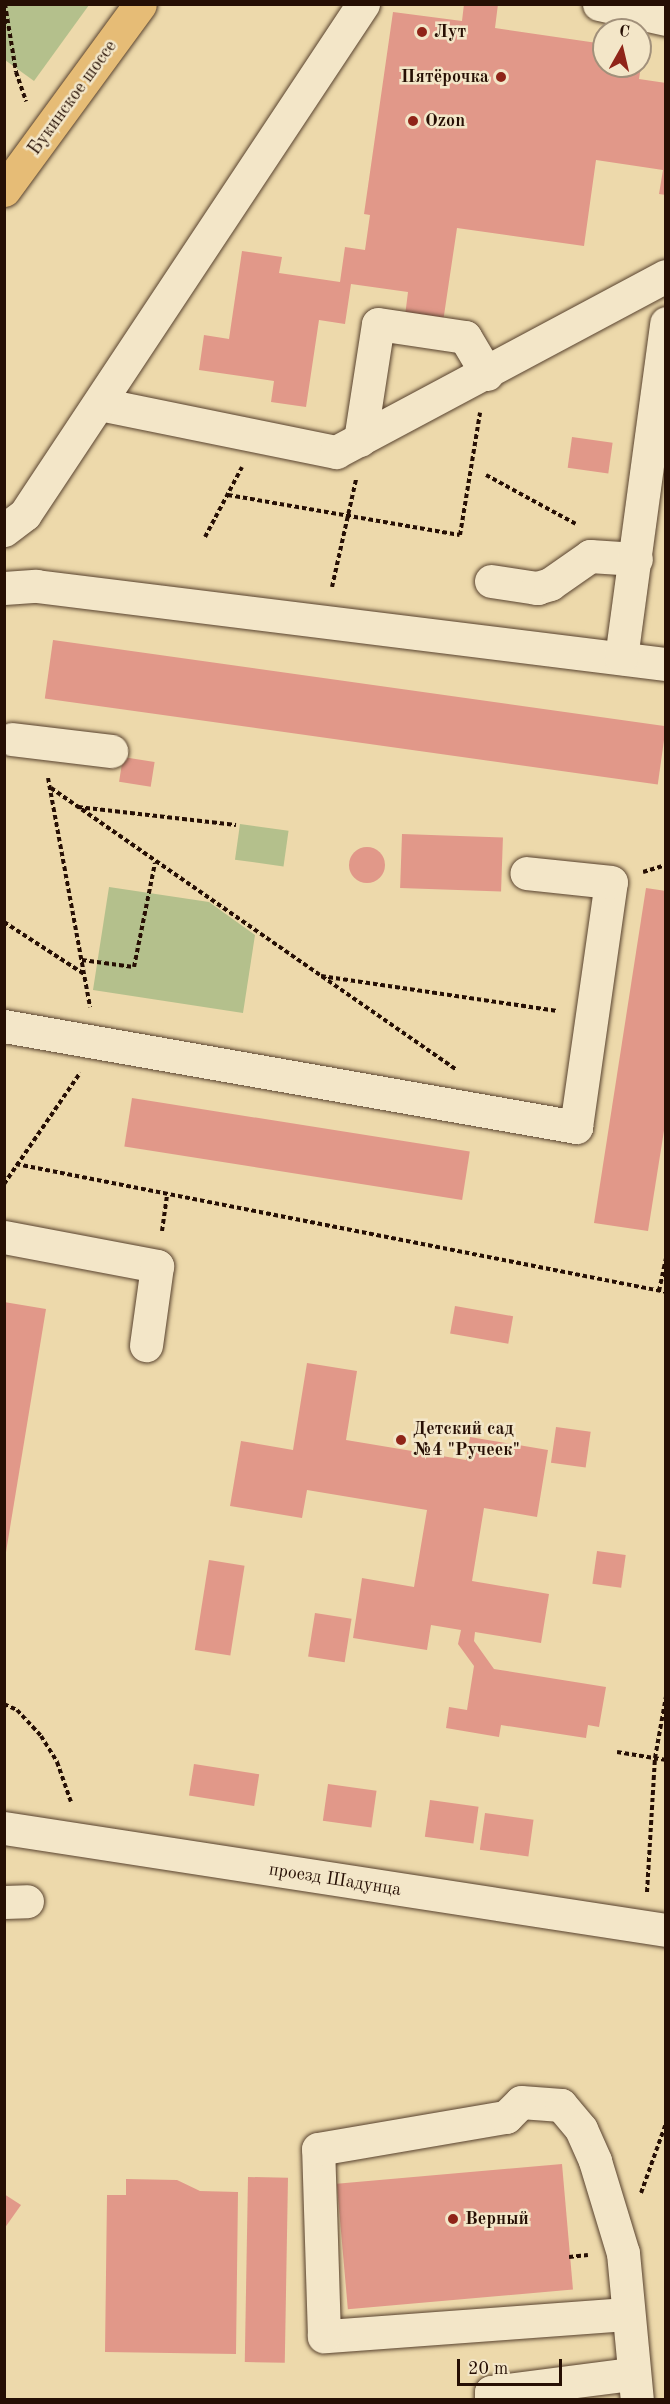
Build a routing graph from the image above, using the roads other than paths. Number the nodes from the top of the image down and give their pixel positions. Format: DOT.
graph roads {
  1 [pos="140,4"];
  2 [pos="363,4"];
  3 [pos="599,4"];
  4 [pos="666,20"];
  5 [pos="4,190"];
  6 [pos="666,276"];
  7 [pos="666,322"];
  8 [pos="487,374"];
  9 [pos="100,404"];
  10 [pos="658,436"];
  11 [pos="360,440"];
  12 [pos="4,530"];
  13 [pos="636,559"];
  14 [pos="491,581"];
  15 [pos="4,588"];
  16 [pos="621,658"];
  17 [pos="666,664"];
  18 [pos="15,739"];
  19 [pos="111,751"];
  20 [pos="526,873"];
  21 [pos="4,1026"];
  22 [pos="4,1237"];
  23 [pos="146,1345"];
  24 [pos="4,1828"];
  25 [pos="655,1929"];
  26 [pos="627,2314"];
  27 [pos="634,2387"];
  28 [pos="491,2400"];
  1 -- 5 [label="main road, Букинское шоссе"];
  2 -- 9 [label="street"];
  3 -- 4 [label="street"];
  6 -- 8 [label="street"];
  7 -- 10 [label="street"];
  8 -- 11 [label="street"];
  8 -- 11 [label="street"];
  9 -- 11 [label="street"];
  9 -- 12 [label="street"];
  10 -- 13 [label="street"];
  13 -- 14 [label="street"];
  13 -- 16 [label="street"];
  15 -- 16 [label="street"];
  16 -- 17 [label="street"];
  18 -- 19 [label="street"];
  20 -- 21 [label="street"];
  22 -- 23 [label="street"];
  24 -- 25 [label="street, проезд Шадунца"];
  26 -- 26 [label="street"];
  26 -- 27 [label="street"];
  27 -- 28 [label="street"];
}
